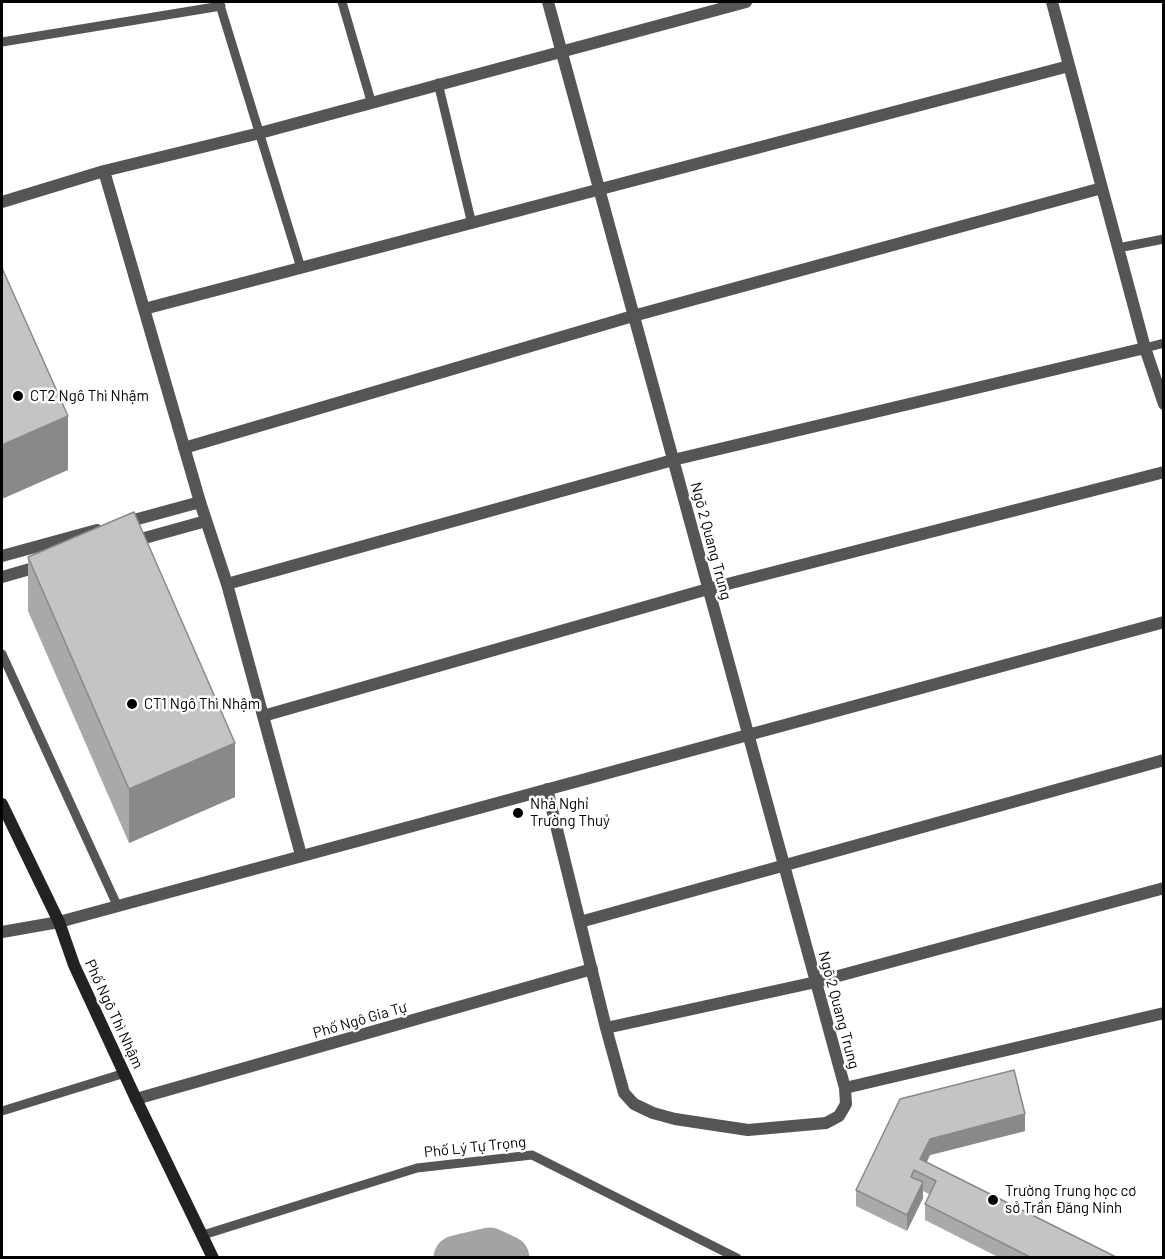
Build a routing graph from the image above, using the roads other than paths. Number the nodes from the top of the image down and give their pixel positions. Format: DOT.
graph roads {
  1 [pos="342,2"];
  2 [pos="548,2"];
  3 [pos="746,2"];
  4 [pos="1052,2"];
  5 [pos="220,4"];
  6 [pos="2,42"];
  7 [pos="560,51"];
  8 [pos="1069,66"];
  9 [pos="438,83"];
  10 [pos="371,101"];
  11 [pos="260,133"];
  12 [pos="104,171"];
  13 [pos="1102,188"];
  14 [pos="598,191"];
  15 [pos="2,202"];
  16 [pos="472,224"];
  17 [pos="1164,239"];
  18 [pos="1118,248"];
  19 [pos="301,268"];
  20 [pos="144,309"];
  21 [pos="633,316"];
  22 [pos="1164,343"];
  23 [pos="1145,348"];
  24 [pos="1164,404"];
  25 [pos="184,448"];
  26 [pos="673,460"];
  27 [pos="1164,472"];
  28 [pos="200,502"];
  29 [pos="206,521"];
  30 [pos="119,544"];
  31 [pos="2,556"];
  32 [pos="55,562"];
  33 [pos="2,577"];
  34 [pos="226,585"];
  35 [pos="708,589"];
  36 [pos="1164,622"];
  37 [pos="2,654"];
  38 [pos="263,716"];
  39 [pos="748,735"];
  40 [pos="1164,760"];
  41 [pos="547,789"];
  42 [pos="2,804"];
  43 [pos="301,855"];
  44 [pos="784,867"];
  45 [pos="1164,888"];
  46 [pos="117,905"];
  47 [pos="59,922"];
  48 [pos="580,922"];
  49 [pos="2,932"];
  50 [pos="591,969"];
  51 [pos="816,981"];
  52 [pos="1164,1013"];
  53 [pos="606,1028"];
  54 [pos="124,1073"];
  55 [pos="845,1088"];
  56 [pos="136,1099"];
  57 [pos="2,1111"];
  58 [pos="203,1235"];
  59 [pos="213,1257"];
  60 [pos="737,1257"];
  1 -- 10 [label="lane"];
  2 -- 7 [label="street, Ngõ 2 Quang Trung"];
  3 -- 7 [label="street"];
  4 -- 8 [label="street"];
  5 -- 6 [label="lane"];
  5 -- 11 [label="lane"];
  7 -- 9 [label="street"];
  7 -- 14 [label="street, Ngõ 2 Quang Trung"];
  8 -- 13 [label="street"];
  8 -- 14 [label="street"];
  9 -- 10 [label="street"];
  9 -- 16 [label="lane"];
  10 -- 11 [label="street"];
  11 -- 12 [label="street"];
  11 -- 19 [label="lane"];
  12 -- 15 [label="street"];
  12 -- 20 [label="street"];
  13 -- 18 [label="street"];
  13 -- 21 [label="street"];
  14 -- 16 [label="street"];
  14 -- 21 [label="street, Ngõ 2 Quang Trung"];
  16 -- 19 [label="street"];
  17 -- 18 [label="lane"];
  18 -- 23 [label="street"];
  19 -- 20 [label="street"];
  20 -- 25 [label="street"];
  21 -- 25 [label="street"];
  21 -- 26 [label="street, Ngõ 2 Quang Trung"];
  22 -- 23 [label="lane"];
  23 -- 24 [label="street"];
  23 -- 26 [label="street"];
  25 -- 28 [label="street"];
  26 -- 34 [label="street"];
  26 -- 35 [label="street, Ngõ 2 Quang Trung"];
  27 -- 35 [label="street"];
  28 -- 29 [label="street"];
  28 -- 31 [label="street"];
  29 -- 30 [label="street"];
  29 -- 34 [label="street"];
  32 -- 33 [label="street"];
  34 -- 38 [label="street"];
  35 -- 38 [label="street"];
  35 -- 39 [label="street, Ngõ 2 Quang Trung"];
  36 -- 39 [label="street"];
  37 -- 46 [label="lane"];
  38 -- 43 [label="street"];
  39 -- 41 [label="street"];
  39 -- 44 [label="street, Ngõ 2 Quang Trung"];
  40 -- 44 [label="street"];
  41 -- 43 [label="street"];
  41 -- 48 [label="street"];
  42 -- 47 [label="main road, Phố Ngô Thì Nhậm"];
  43 -- 46 [label="street"];
  44 -- 48 [label="street"];
  44 -- 51 [label="street, Ngõ 2 Quang Trung"];
  45 -- 51 [label="street"];
  46 -- 47 [label="street"];
  47 -- 49 [label="street"];
  47 -- 54 [label="main road, Phố Ngô Thì Nhậm"];
  48 -- 50 [label="street"];
  50 -- 53 [label="street"];
  50 -- 56 [label="street, Phố Ngô Gia Tự"];
  51 -- 53 [label="street"];
  51 -- 55 [label="street, Ngõ 2 Quang Trung"];
  52 -- 55 [label="street"];
  53 -- 55 [label="street"];
  54 -- 56 [label="main road, Phố Ngô Thì Nhậm"];
  54 -- 57 [label="lane"];
  56 -- 58 [label="main road, Phố Ngô Thì Nhậm"];
  58 -- 59 [label="main road, Phố Ngô Thì Nhậm"];
  58 -- 60 [label="lane, Phố Lý Tự Trọng"];
}
